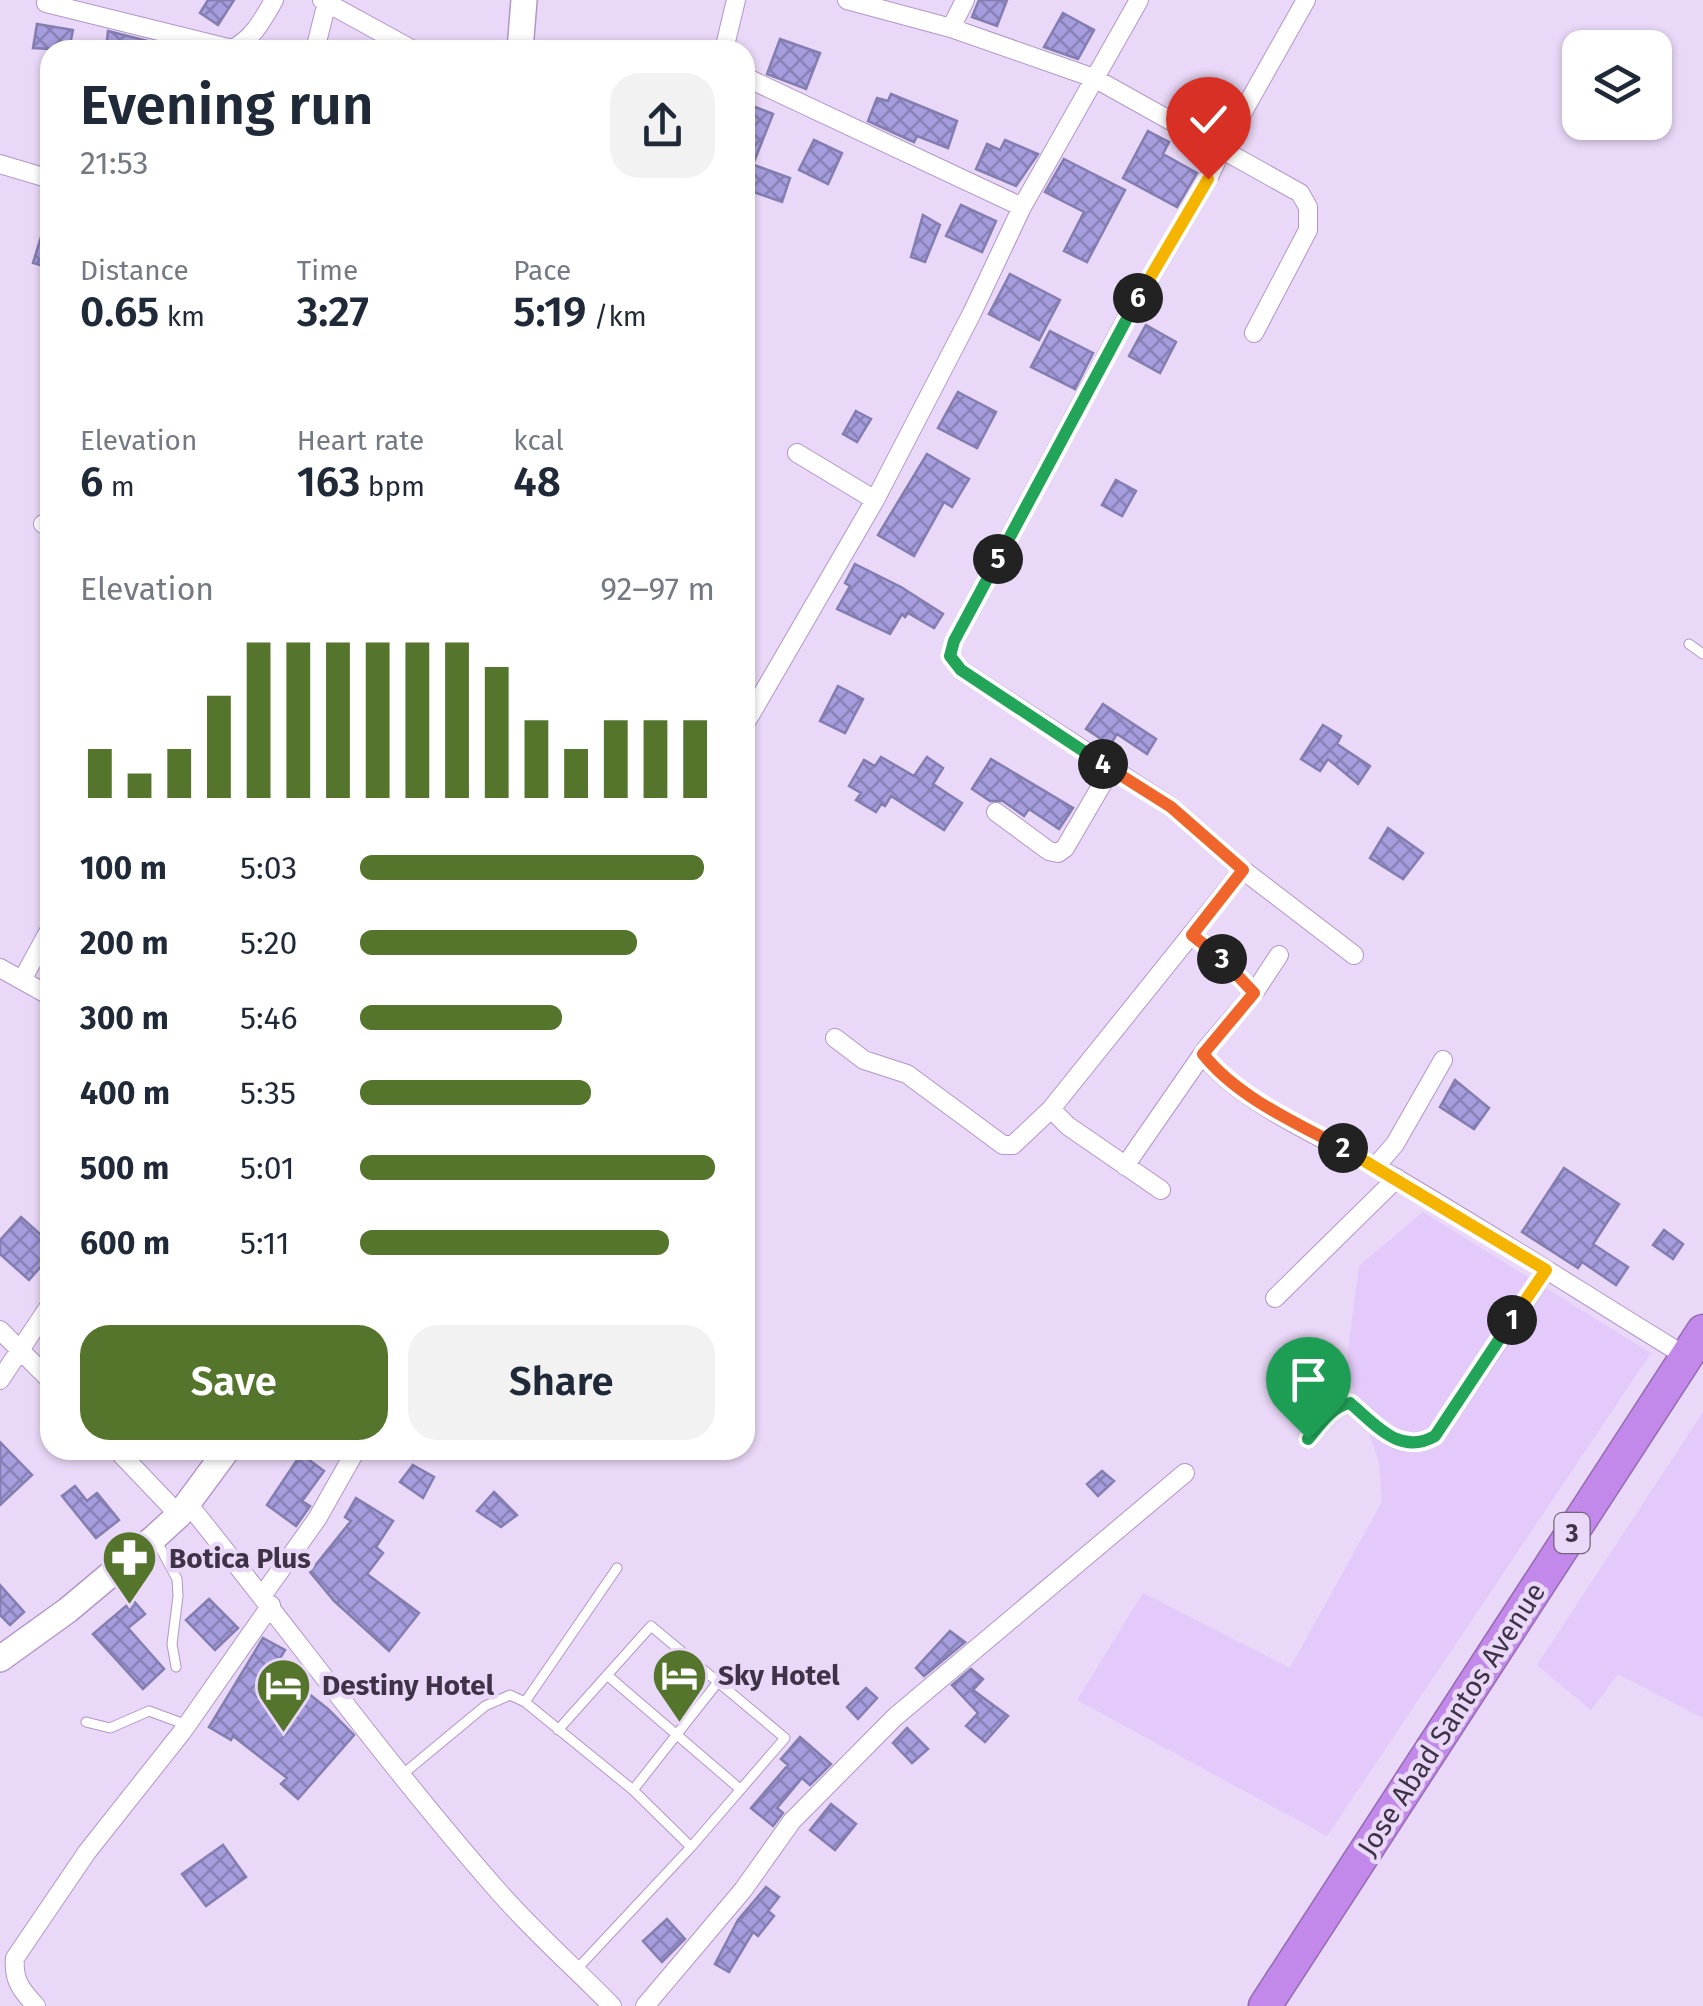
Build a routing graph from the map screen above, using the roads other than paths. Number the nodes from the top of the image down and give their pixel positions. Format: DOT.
graph roads {
  1 [pos="274,0"];
  2 [pos="524,0"];
  3 [pos="736,0"];
  4 [pos="847,0"];
  5 [pos="964,0"];
  6 [pos="1139,0"];
  7 [pos="1306,0"];
  8 [pos="324,1"];
  9 [pos="46,3"];
  10 [pos="951,28"];
  11 [pos="199,40"];
  12 [pos="247,40"];
  13 [pos="317,40"];
  14 [pos="394,40"];
  15 [pos="521,40"];
  16 [pos="726,40"];
  17 [pos="1094,78"];
  18 [pos="755,83"];
  19 [pos="1222,148"];
  20 [pos="0,164"];
  21 [pos="40,176"];
  22 [pos="1022,206"];
  23 [pos="1254,333"];
  24 [pos="797,453"];
  25 [pos="875,500"];
  26 [pos="1689,644"];
  27 [pos="1703,654"];
  28 [pos="755,707"];
  29 [pos="1111,769"];
  30 [pos="996,812"];
  31 [pos="1243,870"];
  32 [pos="1192,935"];
  33 [pos="40,947"];
  34 [pos="1278,955"];
  35 [pos="1354,956"];
  36 [pos="0,968"];
  37 [pos="22,980"];
  38 [pos="40,990"];
  39 [pos="1254,993"];
  40 [pos="835,1038"];
  41 [pos="1203,1054"];
  42 [pos="1443,1060"];
  43 [pos="1051,1109"];
  44 [pos="1125,1166"];
  45 [pos="1376,1166"];
  46 [pos="1397,1178"];
  47 [pos="1161,1190"];
  48 [pos="1546,1270"];
  49 [pos="1275,1298"];
  50 [pos="40,1321"];
  51 [pos="0,1330"];
  52 [pos="1695,1344"];
  53 [pos="22,1350"];
  54 [pos="40,1369"];
  55 [pos="0,1380"];
  56 [pos="1308,1439"];
  57 [pos="128,1460"];
  58 [pos="220,1460"];
  59 [pos="351,1460"];
  60 [pos="1185,1473"];
  61 [pos="183,1509"];
  62 [pos="155,1537"];
  63 [pos="617,1568"];
  64 [pos="267,1600"];
  65 [pos="0,1659"];
  66 [pos="176,1667"];
  67 [pos="607,1676"];
  68 [pos="718,1682"];
  69 [pos="525,1702"];
  70 [pos="86,1722"];
  71 [pos="187,1725"];
  72 [pos="558,1730"];
  73 [pos="677,1735"];
  74 [pos="401,1776"];
  75 [pos="740,1789"];
  76 [pos="633,1790"];
  77 [pos="691,1847"];
  78 [pos="577,1969"];
  79 [pos="36,2006"];
  80 [pos="612,2006"];
  81 [pos="645,2006"];
  82 [pos="1265,2006"];
  1 -- 12 [label="street"];
  2 -- 15 [label="main road"];
  3 -- 16 [label="street"];
  4 -- 10 [label="street"];
  5 -- 10 [label="street"];
  6 -- 17 [label="street"];
  7 -- 19 [label="street"];
  8 -- 13 [label="street"];
  8 -- 14 [label="street"];
  9 -- 11 [label="street"];
  10 -- 17 [label="street"];
  17 -- 19 [label="street"];
  17 -- 22 [label="street"];
  18 -- 22 [label="street"];
  19 -- 23 [label="street"];
  19 -- 29 [label="street"];
  20 -- 21 [label="street"];
  22 -- 25 [label="street"];
  24 -- 25 [label="street"];
  25 -- 28 [label="street"];
  26 -- 27 [label="lane"];
  29 -- 30 [label="street"];
  29 -- 31 [label="street"];
  31 -- 32 [label="street"];
  31 -- 35 [label="street"];
  32 -- 39 [label="street"];
  32 -- 43 [label="street"];
  33 -- 37 [label="street"];
  34 -- 39 [label="street"];
  36 -- 37 [label="street"];
  37 -- 38 [label="street"];
  39 -- 41 [label="street"];
  40 -- 43 [label="street"];
  41 -- 44 [label="street"];
  41 -- 45 [label="street"];
  42 -- 45 [label="street"];
  43 -- 44 [label="street"];
  44 -- 47 [label="street"];
  45 -- 46 [label="street"];
  46 -- 48 [label="street"];
  46 -- 49 [label="street"];
  48 -- 52 [label="street"];
  48 -- 56 [label="street"];
  50 -- 53 [label="street"];
  51 -- 53 [label="street"];
  52 -- 82 [label="highway, Jose Abad Santos Avenue / 3"];
  53 -- 54 [label="street"];
  53 -- 55 [label="street"];
  57 -- 61 [label="street"];
  58 -- 61 [label="main road"];
  59 -- 64 [label="street"];
  60 -- 81 [label="street"];
  61 -- 62 [label="main road"];
  61 -- 64 [label="street"];
  62 -- 65 [label="main road"];
  62 -- 66 [label="lane"];
  63 -- 69 [label="lane"];
  64 -- 71 [label="street"];
  64 -- 74 [label="street"];
  67 -- 68 [label="lane"];
  67 -- 72 [label="lane"];
  67 -- 73 [label="lane"];
  68 -- 73 [label="lane"];
  68 -- 75 [label="lane"];
  69 -- 72 [label="lane"];
  69 -- 74 [label="lane"];
  70 -- 71 [label="lane"];
  71 -- 79 [label="street"];
  72 -- 76 [label="lane"];
  73 -- 75 [label="lane"];
  73 -- 76 [label="lane"];
  74 -- 78 [label="street"];
  75 -- 77 [label="lane"];
  76 -- 77 [label="lane"];
  77 -- 78 [label="lane"];
  78 -- 80 [label="street"];
}
